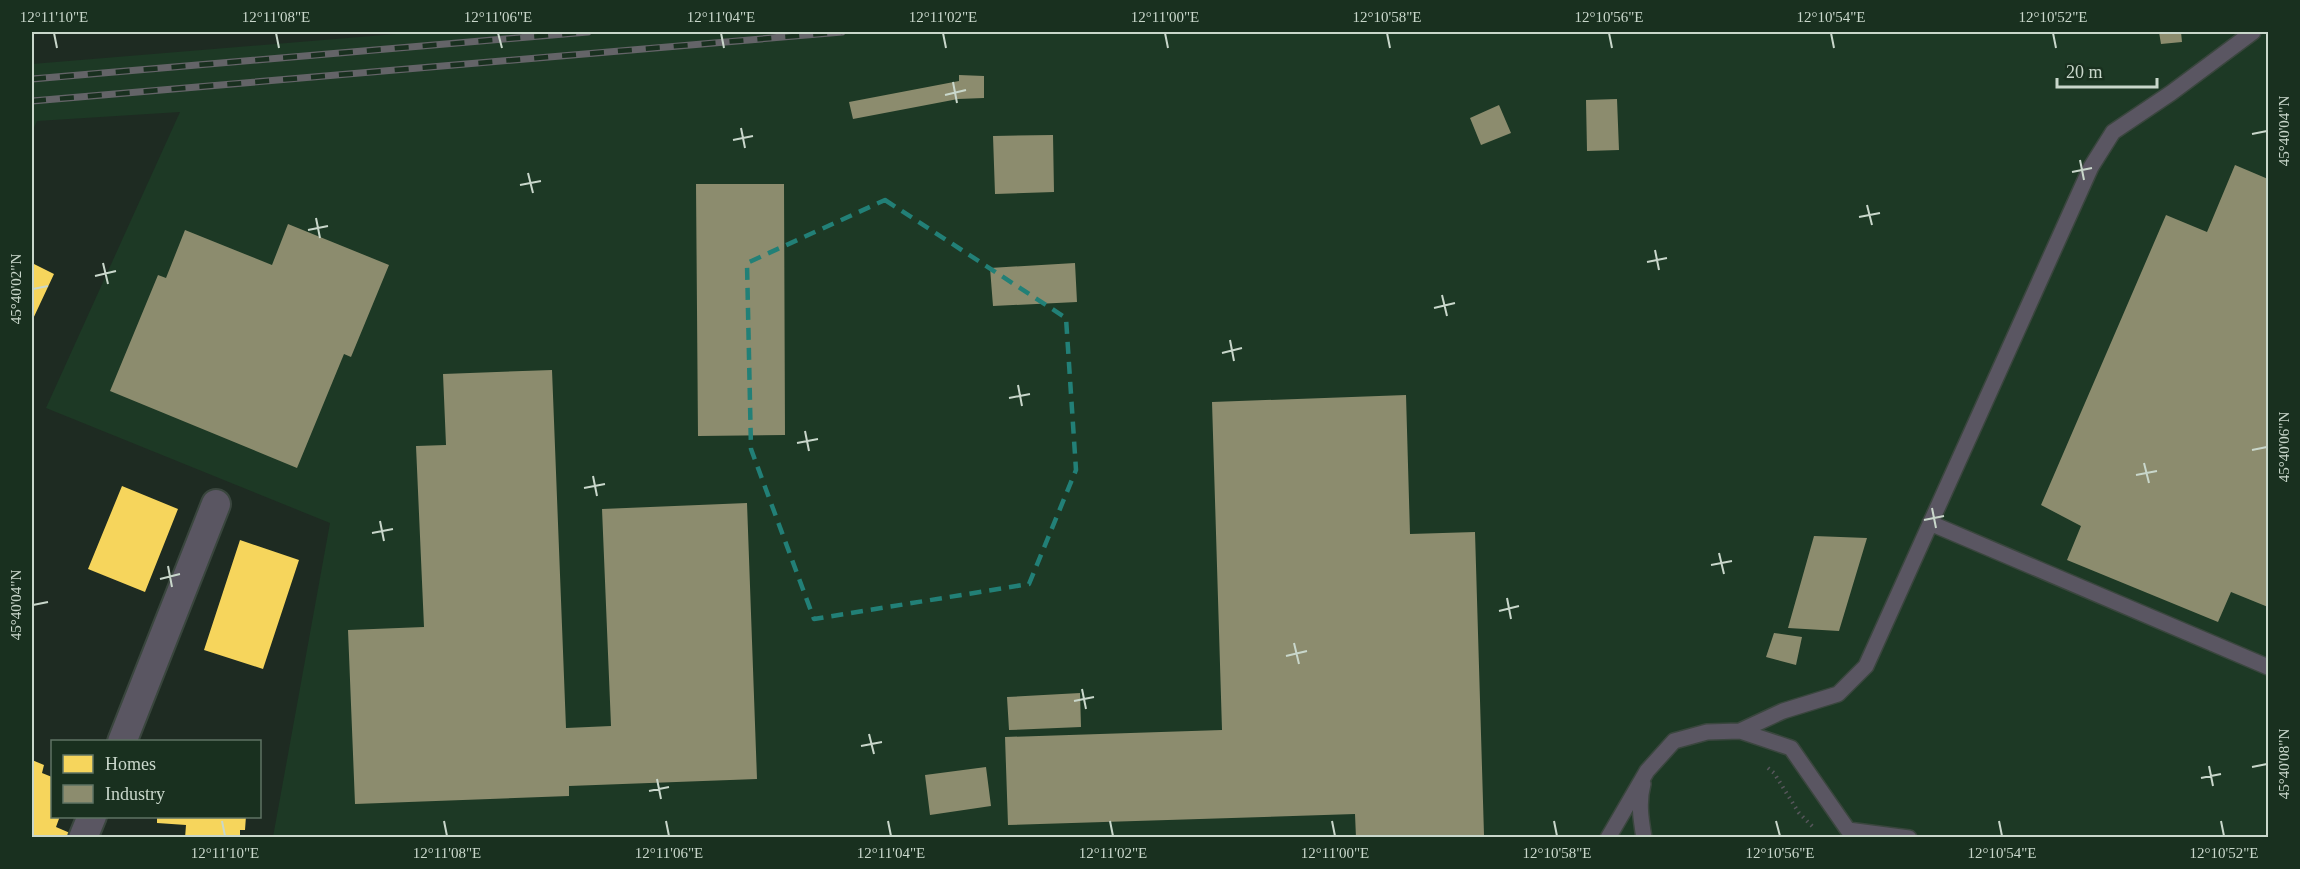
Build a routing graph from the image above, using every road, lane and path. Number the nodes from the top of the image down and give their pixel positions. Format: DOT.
graph roads {
  1 [pos="2253,32"];
  2 [pos="216,504"];
  3 [pos="1930,523"];
  4 [pos="2268,667"];
  5 [pos="1740,731"];
  6 [pos="122,740"];
  7 [pos="1766,767"];
  8 [pos="1647,771"];
  9 [pos="91,818"];
  10 [pos="1815,829"];
  11 [pos="83,837"];
  12 [pos="1608,837"];
  13 [pos="1644,837"];
  14 [pos="1909,837"];
  1 -- 3 [label="lane"];
  2 -- 6 [label="street"];
  3 -- 4 [label="lane"];
  3 -- 5 [label="lane"];
  5 -- 8 [label="lane"];
  5 -- 14 [label="lane"];
  7 -- 10 [label="path"];
  8 -- 12 [label="lane"];
  8 -- 13 [label="lane"];
  9 -- 11 [label="street"];
}
